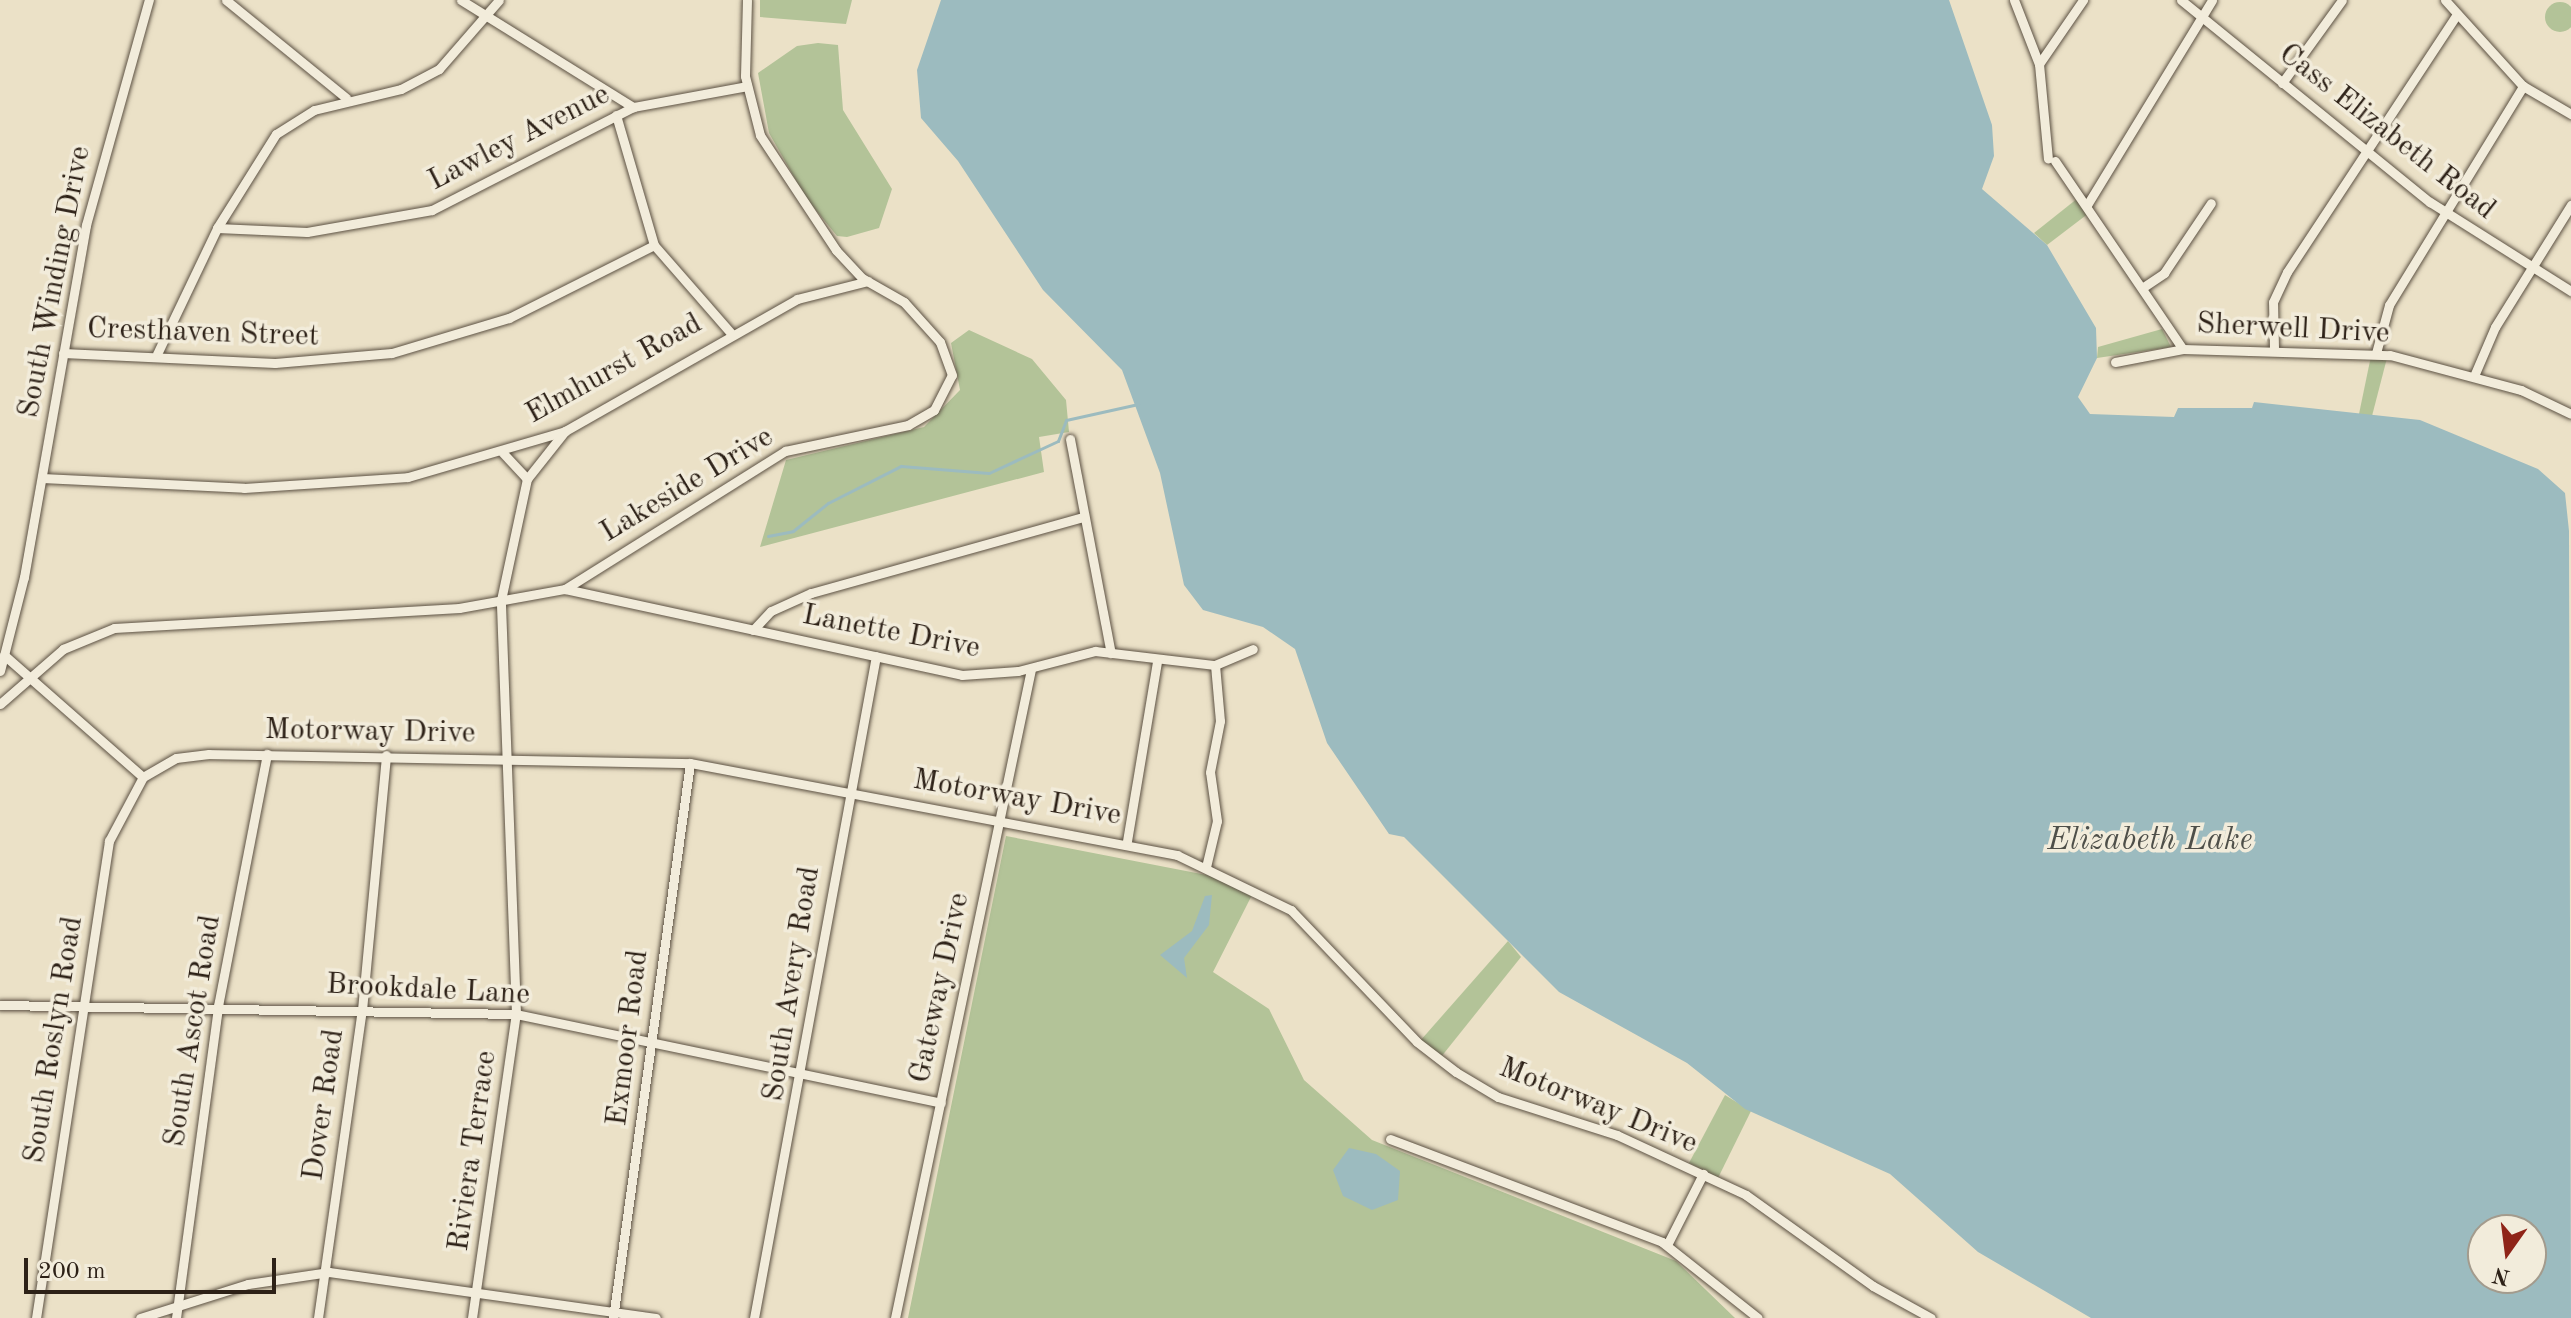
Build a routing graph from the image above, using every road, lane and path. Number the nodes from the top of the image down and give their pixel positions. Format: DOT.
graph roads {
  1 [pos="149,0"];
  2 [pos="226,0"];
  3 [pos="461,0"];
  4 [pos="499,0"];
  5 [pos="747,0"];
  6 [pos="2014,0"];
  7 [pos="2083,0"];
  8 [pos="2181,0"];
  9 [pos="2212,0"];
  10 [pos="2342,0"];
  11 [pos="2445,0"];
  12 [pos="2457,14"];
  13 [pos="2201,17"];
  14 [pos="489,18"];
  15 [pos="2039,64"];
  16 [pos="2282,83"];
  17 [pos="747,86"];
  18 [pos="2523,86"];
  19 [pos="346,98"];
  20 [pos="633,107"];
  21 [pos="2571,114"];
  22 [pos="616,115"];
  23 [pos="2363,149"];
  24 [pos="2211,203"];
  25 [pos="2087,205"];
  26 [pos="2571,205"];
  27 [pos="2445,213"];
  28 [pos="217,228"];
  29 [pos="654,245"];
  30 [pos="2532,268"];
  31 [pos="868,281"];
  32 [pos="2142,288"];
  33 [pos="2571,291"];
  34 [pos="730,332"];
  35 [pos="2274,348"];
  36 [pos="2183,349"];
  37 [pos="63,353"];
  38 [pos="2376,353"];
  39 [pos="157,354"];
  40 [pos="2115,362"];
  41 [pos="2474,376"];
  42 [pos="2571,414"];
  43 [pos="565,431"];
  44 [pos="1070,439"];
  45 [pos="503,453"];
  46 [pos="42,478"];
  47 [pos="527,479"];
  48 [pos="1084,517"];
  49 [pos="565,589"];
  50 [pos="501,600"];
  51 [pos="753,630"];
  52 [pos="1253,649"];
  53 [pos="1111,653"];
  54 [pos="4,655"];
  55 [pos="876,656"];
  56 [pos="1157,661"];
  57 [pos="1215,665"];
  58 [pos="1031,669"];
  59 [pos="0,671"];
  60 [pos="31,675"];
  61 [pos="0,704"];
  62 [pos="267,754"];
  63 [pos="386,755"];
  64 [pos="506,759"];
  65 [pos="690,763"];
  66 [pos="143,777"];
  67 [pos="848,793"];
  68 [pos="1002,817"];
  69 [pos="1127,841"];
  70 [pos="1206,867"];
  71 [pos="0,1005"];
  72 [pos="84,1005"];
  73 [pos="218,1006"];
  74 [pos="362,1010"];
  75 [pos="516,1014"];
  76 [pos="652,1041"];
  77 [pos="804,1074"];
  78 [pos="941,1103"];
  79 [pos="1390,1139"];
  80 [pos="1703,1174"];
  81 [pos="1667,1245"];
  82 [pos="324,1272"];
  83 [pos="478,1288"];
  84 [pos="178,1306"];
  85 [pos="613,1314"];
  86 [pos="36,1318"];
  87 [pos="140,1318"];
  88 [pos="176,1318"];
  89 [pos="318,1318"];
  90 [pos="472,1318"];
  91 [pos="656,1318"];
  92 [pos="754,1318"];
  93 [pos="895,1318"];
  94 [pos="1758,1318"];
  95 [pos="1931,1318"];
  1 -- 37 [label="street, South Winding Drive"];
  2 -- 19 [label="street"];
  3 -- 14 [label="street"];
  4 -- 14 [label="street"];
  5 -- 17 [label="street, Lakeside Drive"];
  6 -- 15 [label="street"];
  7 -- 15 [label="street"];
  8 -- 13 [label="street, Cass Elizabeth Road"];
  9 -- 13 [label="street"];
  10 -- 16 [label="street"];
  11 -- 12 [label="street"];
  12 -- 18 [label="street"];
  12 -- 23 [label="street"];
  13 -- 16 [label="street, Cass Elizabeth Road"];
  13 -- 25 [label="street"];
  14 -- 19 [label="street"];
  14 -- 20 [label="street"];
  15 -- 25 [label="street, Sherwell Drive"];
  16 -- 23 [label="street, Cass Elizabeth Road"];
  17 -- 20 [label="street, Lawley Avenue"];
  17 -- 31 [label="street, Lakeside Drive"];
  18 -- 21 [label="street"];
  18 -- 27 [label="street"];
  19 -- 28 [label="street"];
  20 -- 22 [label="street, Lawley Avenue"];
  22 -- 28 [label="street, Lawley Avenue"];
  22 -- 29 [label="street"];
  23 -- 27 [label="street, Cass Elizabeth Road"];
  23 -- 35 [label="street"];
  24 -- 32 [label="street"];
  25 -- 32 [label="street, Sherwell Drive"];
  26 -- 30 [label="street"];
  27 -- 30 [label="street, Cass Elizabeth Road"];
  27 -- 38 [label="street"];
  28 -- 39 [label="street"];
  29 -- 34 [label="street"];
  29 -- 39 [label="street, Cresthaven Street"];
  30 -- 33 [label="street, Cass Elizabeth Road"];
  30 -- 41 [label="street"];
  31 -- 34 [label="street, Elmhurst Road"];
  31 -- 49 [label="street, Lakeside Drive"];
  32 -- 36 [label="street, Sherwell Drive"];
  34 -- 43 [label="street, Elmhurst Road"];
  35 -- 36 [label="street, Sherwell Drive"];
  35 -- 38 [label="street, Sherwell Drive"];
  36 -- 40 [label="street"];
  37 -- 39 [label="street, Cresthaven Street"];
  37 -- 46 [label="street, South Winding Drive"];
  38 -- 41 [label="street, Sherwell Drive"];
  41 -- 42 [label="street, Sherwell Drive"];
  43 -- 45 [label="street, Elmhurst Road"];
  43 -- 47 [label="street, Riviera Terrace"];
  44 -- 48 [label="street"];
  45 -- 46 [label="street, Elmhurst Road"];
  45 -- 47 [label="street"];
  46 -- 54 [label="street, South Winding Drive"];
  47 -- 50 [label="street, Riviera Terrace"];
  48 -- 51 [label="street"];
  48 -- 53 [label="street"];
  49 -- 50 [label="street, Lakeside Drive"];
  49 -- 51 [label="street, Lanette Drive"];
  50 -- 60 [label="street, Lakeside Drive"];
  50 -- 64 [label="street, Riviera Terrace"];
  51 -- 55 [label="street, Lanette Drive"];
  52 -- 57 [label="street, Lanette Drive"];
  53 -- 56 [label="street, Lanette Drive"];
  53 -- 58 [label="street, Lanette Drive"];
  54 -- 59 [label="street, South Winding Drive"];
  54 -- 60 [label="street"];
  55 -- 58 [label="street, Lanette Drive"];
  55 -- 67 [label="street, South Avery Road"];
  56 -- 57 [label="street, Lanette Drive"];
  56 -- 69 [label="street"];
  57 -- 70 [label="street"];
  58 -- 68 [label="street, Gateway Drive"];
  60 -- 61 [label="street, Lakeside Drive"];
  60 -- 66 [label="street"];
  62 -- 63 [label="street, Motorway Drive"];
  62 -- 66 [label="street, Motorway Drive"];
  62 -- 73 [label="street, South Ascot Road"];
  63 -- 64 [label="street, Motorway Drive"];
  63 -- 74 [label="street, Dover Road"];
  64 -- 65 [label="street, Motorway Drive"];
  64 -- 75 [label="street, Riviera Terrace"];
  65 -- 67 [label="street, Motorway Drive"];
  65 -- 76 [label="street, Exmoor Road"];
  66 -- 72 [label="street, South Roslyn Road"];
  67 -- 68 [label="street, Motorway Drive"];
  67 -- 77 [label="street, South Avery Road"];
  68 -- 69 [label="street, Motorway Drive"];
  68 -- 78 [label="street, Gateway Drive"];
  69 -- 70 [label="street, Motorway Drive"];
  70 -- 80 [label="street, Motorway Drive"];
  71 -- 72 [label="street, Brookdale Lane"];
  72 -- 73 [label="street, Brookdale Lane"];
  72 -- 86 [label="street, South Roslyn Road"];
  73 -- 74 [label="street, Brookdale Lane"];
  73 -- 84 [label="street, South Ascot Road"];
  74 -- 75 [label="street, Brookdale Lane"];
  74 -- 82 [label="street, Dover Road"];
  75 -- 76 [label="street, Brookdale Lane"];
  75 -- 83 [label="street, Riviera Terrace"];
  76 -- 77 [label="street, Brookdale Lane"];
  76 -- 85 [label="street, Exmoor Road"];
  77 -- 78 [label="street, Brookdale Lane"];
  77 -- 92 [label="street, South Avery Road"];
  78 -- 93 [label="street, Gateway Drive"];
  79 -- 81 [label="street"];
  80 -- 81 [label="street"];
  80 -- 95 [label="street, Motorway Drive"];
  81 -- 94 [label="street"];
  82 -- 83 [label="street"];
  82 -- 84 [label="street"];
  82 -- 89 [label="street, Dover Road"];
  83 -- 85 [label="street"];
  83 -- 90 [label="street, Riviera Terrace"];
  84 -- 87 [label="street"];
  84 -- 88 [label="street, South Ascot Road"];
  85 -- 91 [label="street"];
}
